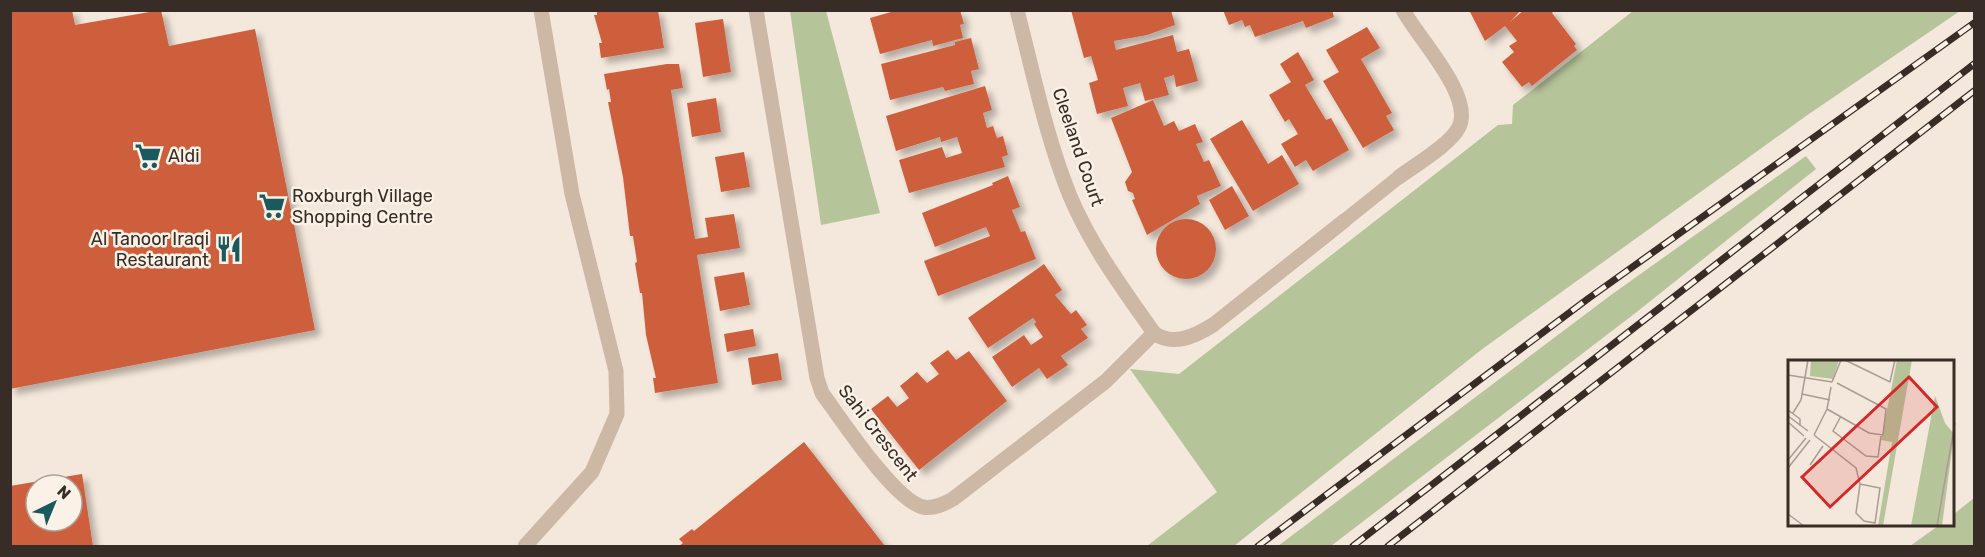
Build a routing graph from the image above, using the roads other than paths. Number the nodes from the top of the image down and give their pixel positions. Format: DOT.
graph roads {
  1 [pos="541,10"];
  2 [pos="756,10"];
  3 [pos="1017,10"];
  4 [pos="1403,10"];
  5 [pos="1399,177"];
  6 [pos="1344,221"];
  7 [pos="1154,333"];
  8 [pos="525,546"];
  1 -- 8 [label="street"];
  2 -- 7 [label="street, Sahi Crescent"];
  3 -- 7 [label="street, Cleeland Court"];
  4 -- 5 [label="street"];
  5 -- 6 [label="lane"];
  6 -- 7 [label="street"];
}
